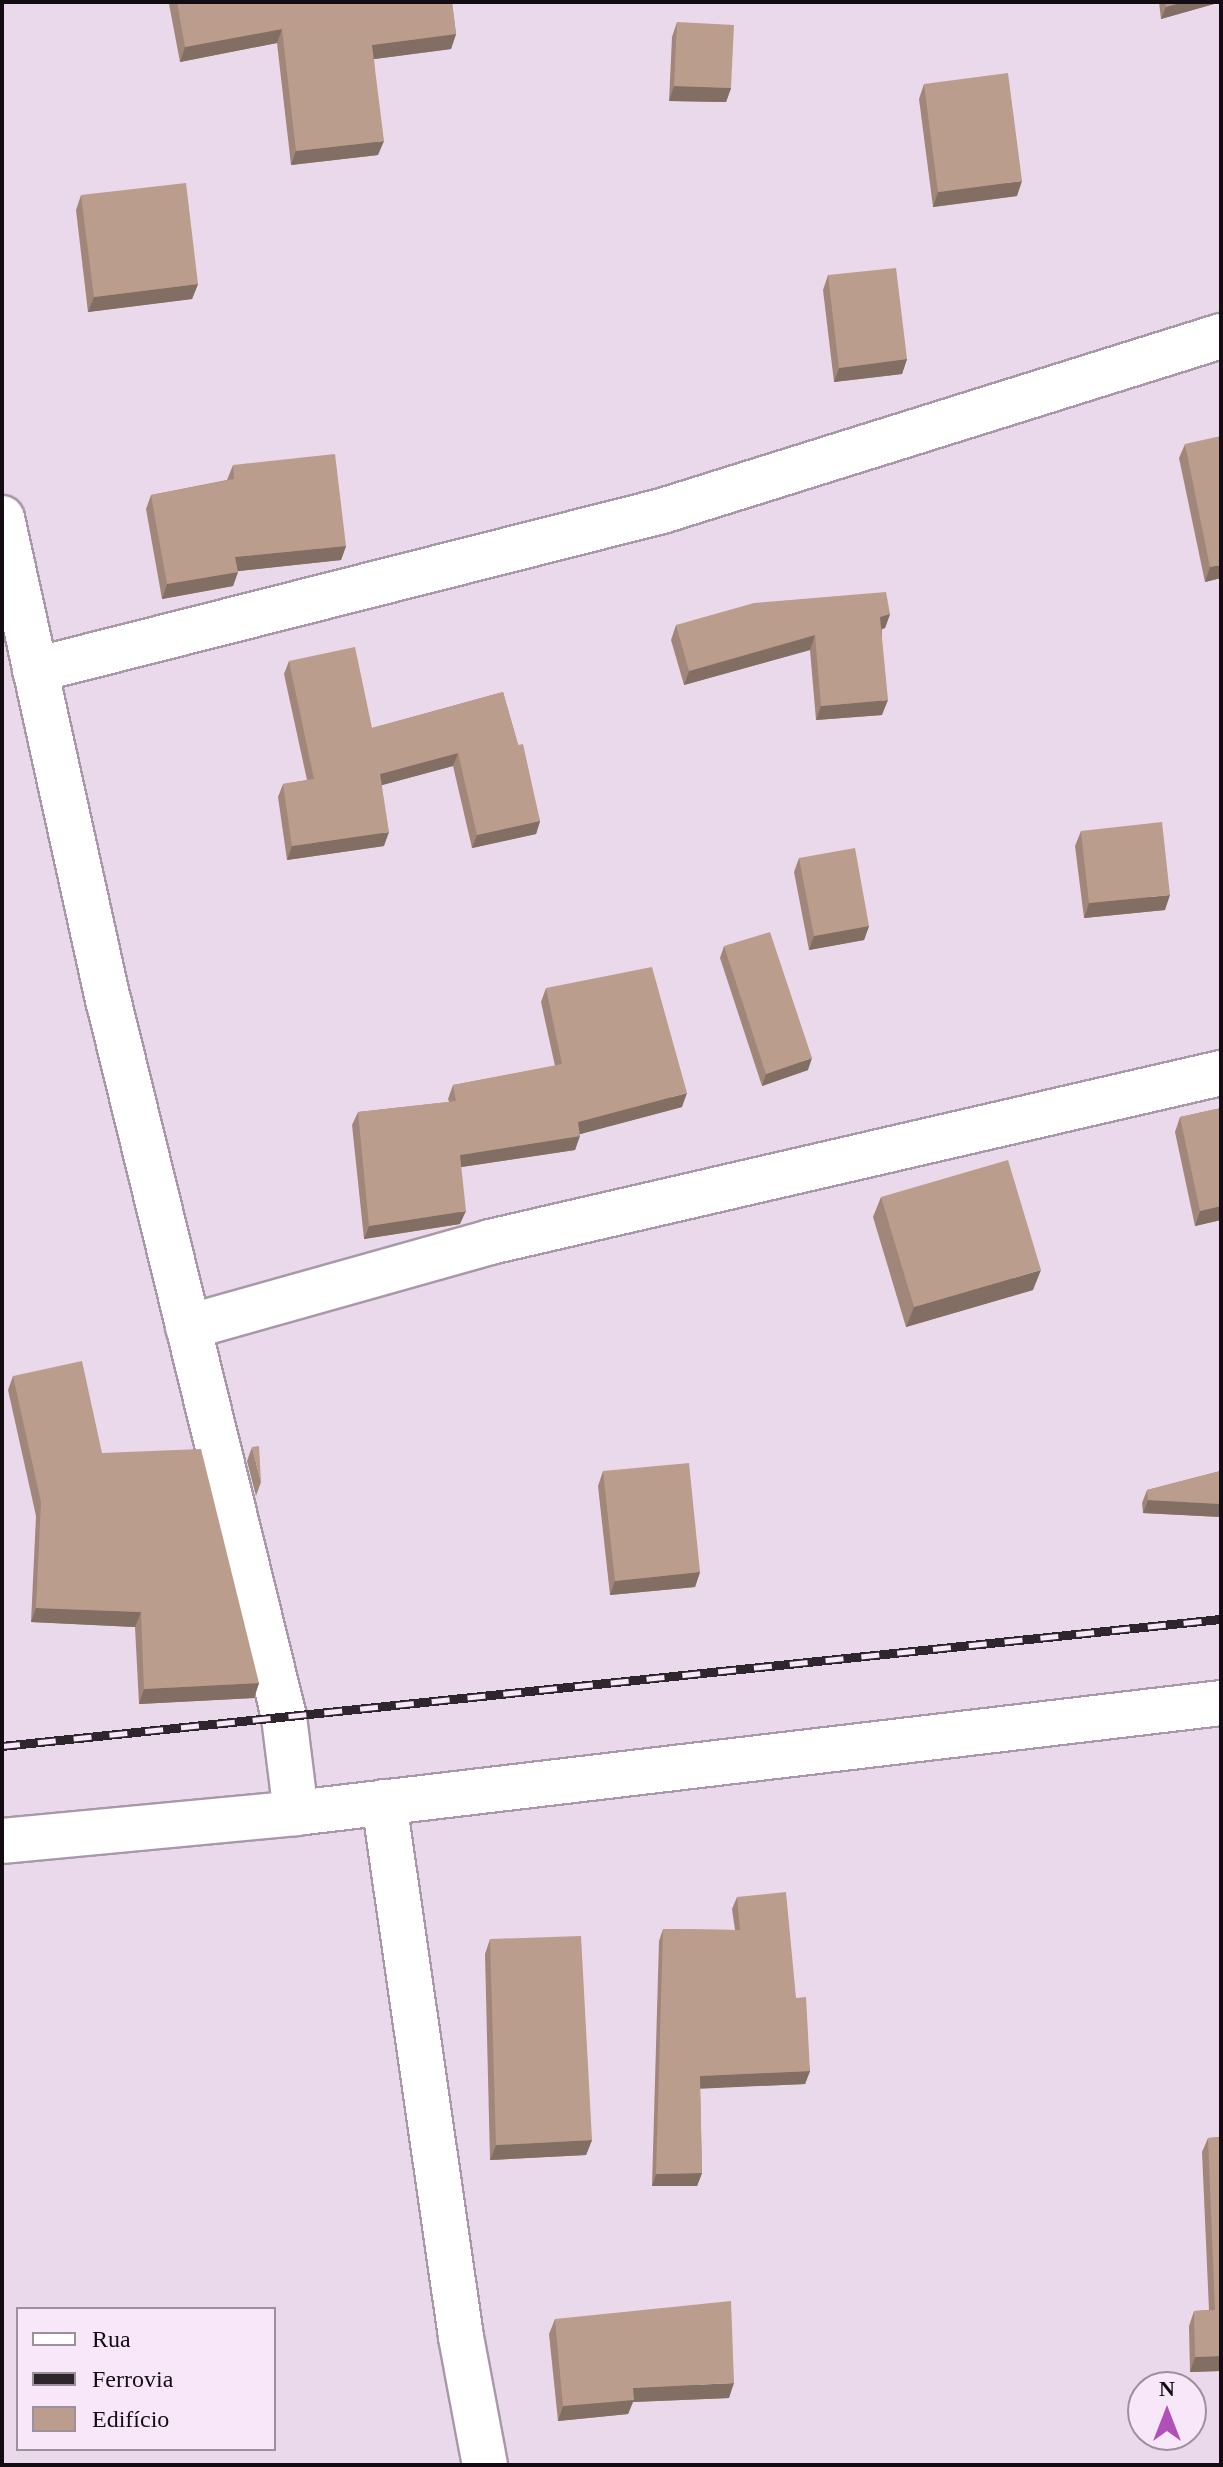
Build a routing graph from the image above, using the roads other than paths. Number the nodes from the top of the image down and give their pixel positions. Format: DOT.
graph roads {
  1 [pos="1221,336"];
  2 [pos="2,518"];
  3 [pos="35,670"];
  4 [pos="1221,1073"];
  5 [pos="188,1327"];
  6 [pos="1221,1703"];
  7 [pos="384,1802"];
  8 [pos="296,1813"];
  9 [pos="2,1841"];
  10 [pos="485,2465"];
  1 -- 3 [label="street"];
  2 -- 3 [label="street"];
  3 -- 5 [label="street"];
  4 -- 5 [label="street"];
  5 -- 8 [label="street"];
  6 -- 7 [label="street"];
  7 -- 8 [label="street"];
  7 -- 10 [label="street"];
  8 -- 9 [label="street"];
}
